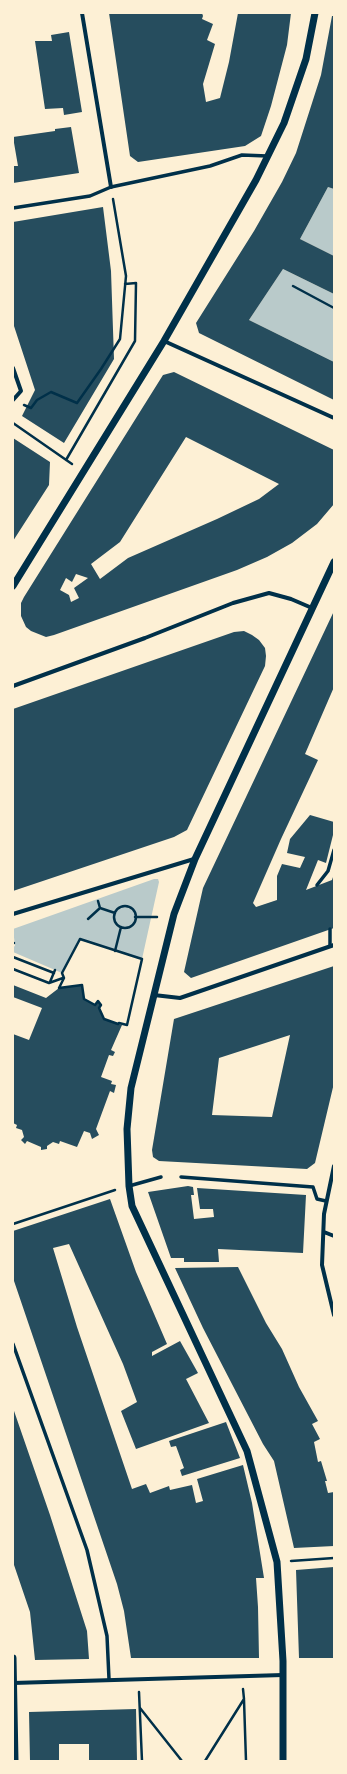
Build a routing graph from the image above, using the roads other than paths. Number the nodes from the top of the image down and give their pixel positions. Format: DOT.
graph roads {
  1 [pos="82,13"];
  2 [pos="315,13"];
  3 [pos="268,156"];
  4 [pos="112,187"];
  5 [pos="13,208"];
  6 [pos="164,341"];
  7 [pos="13,368"];
  8 [pos="13,400"];
  9 [pos="334,418"];
  10 [pos="334,562"];
  11 [pos="13,586"];
  12 [pos="312,608"];
  13 [pos="13,686"];
  14 [pos="334,850"];
  15 [pos="195,859"];
  16 [pos="317,885"];
  17 [pos="13,914"];
  18 [pos="330,930"];
  19 [pos="332,945"];
  20 [pos="154,995"];
  21 [pos="334,1166"];
  22 [pos="161,1177"];
  23 [pos="181,1177"];
  24 [pos="129,1186"];
  25 [pos="326,1201"];
  26 [pos="324,1232"];
  27 [pos="334,1236"];
  28 [pos="334,1315"];
  29 [pos="13,1344"];
  30 [pos="13,1658"];
  31 [pos="283,1675"];
  32 [pos="109,1679"];
  33 [pos="13,1682"];
  34 [pos="15,1761"];
  35 [pos="283,1761"];
  1 -- 4 [label="street"];
  2 -- 3 [label="street"];
  3 -- 4 [label="street"];
  3 -- 6 [label="street"];
  4 -- 5 [label="street"];
  6 -- 9 [label="street"];
  6 -- 11 [label="street"];
  7 -- 8 [label="street"];
  10 -- 12 [label="street"];
  12 -- 13 [label="street"];
  12 -- 15 [label="street"];
  14 -- 16 [label="street"];
  15 -- 17 [label="street"];
  15 -- 20 [label="street"];
  18 -- 19 [label="street"];
  19 -- 20 [label="street"];
  20 -- 24 [label="street"];
  21 -- 25 [label="street"];
  22 -- 24 [label="street"];
  23 -- 25 [label="street"];
  24 -- 31 [label="street"];
  25 -- 26 [label="street"];
  26 -- 27 [label="street"];
  26 -- 28 [label="street"];
  29 -- 32 [label="street"];
  30 -- 33 [label="street"];
  31 -- 32 [label="street"];
  31 -- 35 [label="street"];
  32 -- 33 [label="street"];
  33 -- 34 [label="street"];
}
